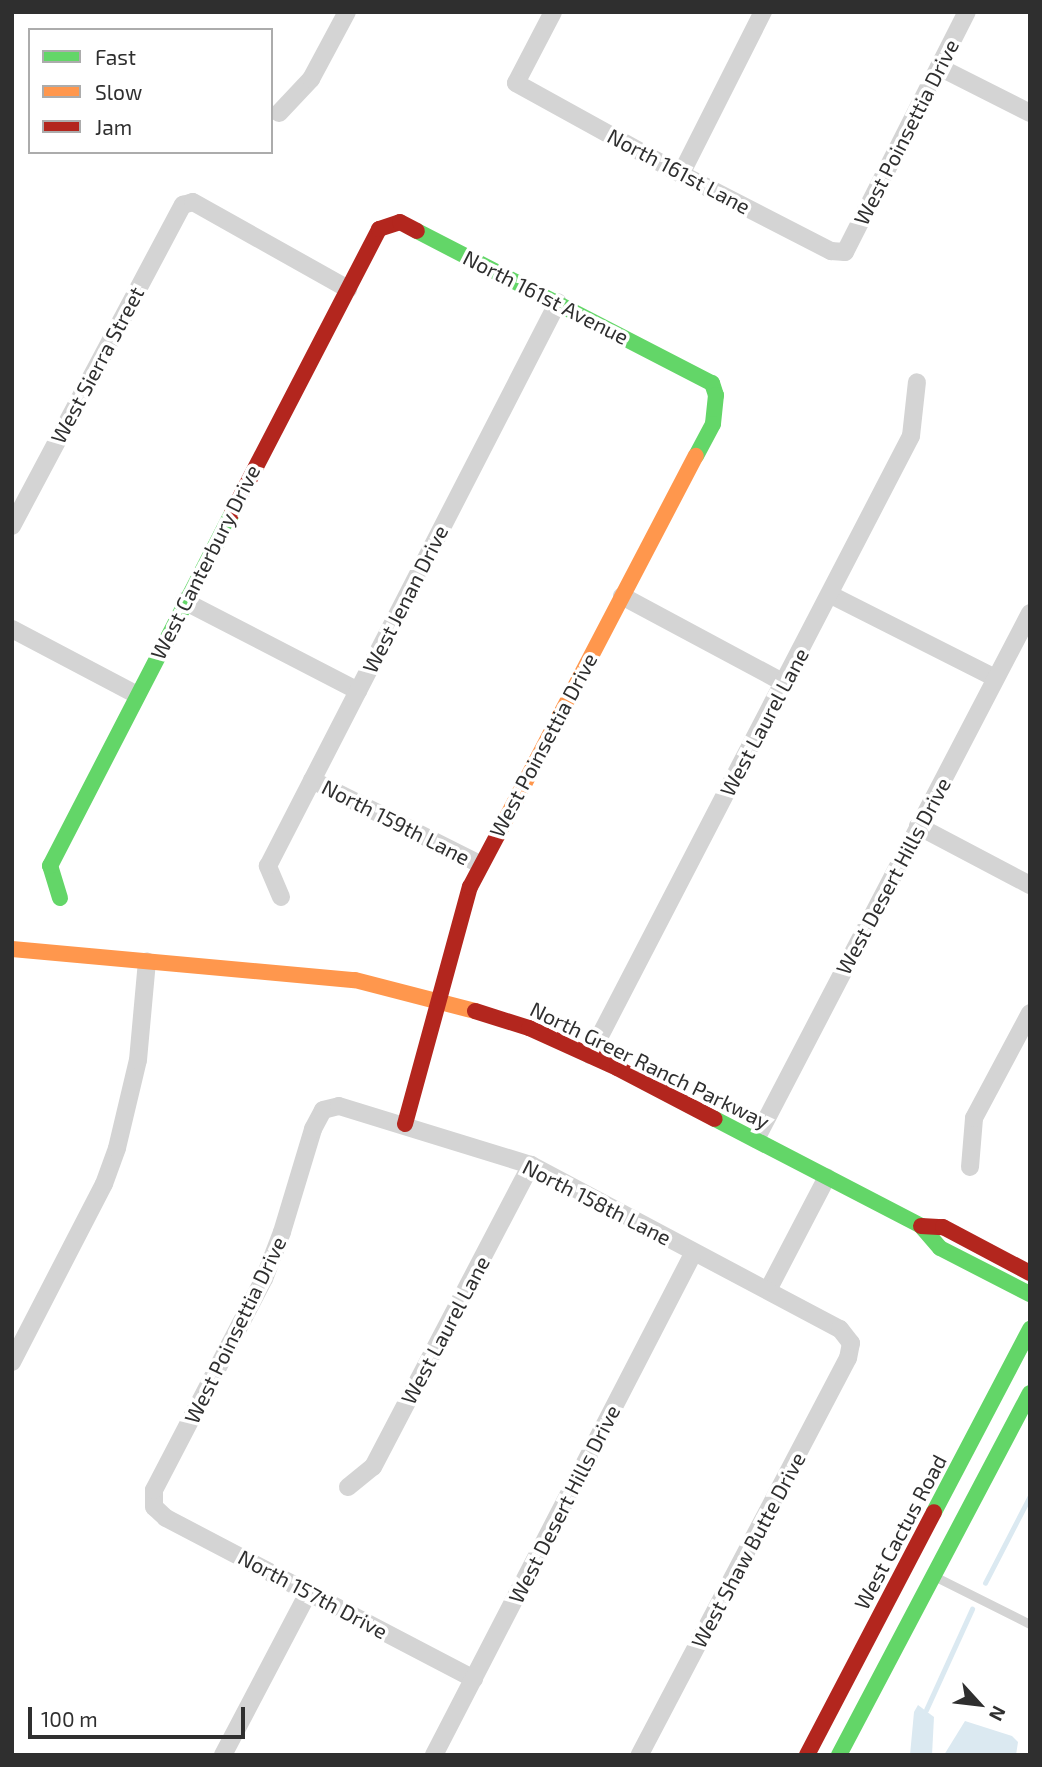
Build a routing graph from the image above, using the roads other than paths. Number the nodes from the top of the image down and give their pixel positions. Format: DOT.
graph roads {
  1 [pos="346,12"];
  2 [pos="553,12"];
  3 [pos="763,12"];
  4 [pos="967,12"];
  5 [pos="939,67"];
  6 [pos="279,113"];
  7 [pos="1030,113"];
  8 [pos="681,174"];
  9 [pos="379,229"];
  10 [pos="845,252"];
  11 [pos="348,289"];
  12 [pos="558,302"];
  13 [pos="917,382"];
  14 [pos="712,383"];
  15 [pos="12,526"];
  16 [pos="831,595"];
  17 [pos="622,596"];
  18 [pos="184,601"];
  19 [pos="1030,612"];
  20 [pos="12,629"];
  21 [pos="995,678"];
  22 [pos="784,682"];
  23 [pos="358,691"];
  24 [pos="136,695"];
  25 [pos="312,780"];
  26 [pos="918,826"];
  27 [pos="480,864"];
  28 [pos="1030,885"];
  29 [pos="281,897"];
  30 [pos="60,898"];
  31 [pos="12,949"];
  32 [pos="147,961"];
  33 [pos="438,999"];
  34 [pos="1030,1013"];
  35 [pos="590,1055"];
  36 [pos="323,1110"];
  37 [pos="405,1124"];
  38 [pos="756,1139"];
  39 [pos="531,1165"];
  40 [pos="970,1167"];
  41 [pos="827,1177"];
  42 [pos="921,1226"];
  43 [pos="694,1252"];
  44 [pos="1030,1273"];
  45 [pos="768,1290"];
  46 [pos="1030,1294"];
  47 [pos="1030,1329"];
  48 [pos="851,1343"];
  49 [pos="12,1362"];
  50 [pos="1030,1393"];
  51 [pos="348,1487"];
  52 [pos="154,1507"];
  53 [pos="933,1576"];
  54 [pos="309,1591"];
  55 [pos="1030,1624"];
  56 [pos="474,1679"];
  57 [pos="223,1755"];
  58 [pos="434,1755"];
  59 [pos="640,1755"];
  60 [pos="807,1755"];
  61 [pos="839,1755"];
  1 -- 6 [label="street"];
  2 -- 8 [label="street, North 161st Lane"];
  3 -- 8 [label="street"];
  4 -- 5 [label="street, West Poinsettia Drive"];
  5 -- 7 [label="street"];
  5 -- 10 [label="street, West Poinsettia Drive"];
  8 -- 10 [label="street, North 161st Lane"];
  9 -- 11 [label="street, West Canterbury Drive"];
  9 -- 12 [label="street, North 161st Avenue"];
  11 -- 15 [label="street, West Sierra Street"];
  11 -- 18 [label="street, West Canterbury Drive"];
  12 -- 14 [label="street, North 161st Avenue"];
  12 -- 23 [label="street, West Jenan Drive"];
  13 -- 16 [label="street, West Laurel Lane"];
  14 -- 17 [label="street, West Poinsettia Drive"];
  16 -- 21 [label="street"];
  16 -- 22 [label="street, West Laurel Lane"];
  17 -- 22 [label="street"];
  17 -- 27 [label="street, West Poinsettia Drive"];
  18 -- 23 [label="street"];
  18 -- 24 [label="street, West Canterbury Drive"];
  19 -- 21 [label="street, West Desert Hills Drive"];
  20 -- 24 [label="street"];
  21 -- 26 [label="street, West Desert Hills Drive"];
  22 -- 35 [label="street, West Laurel Lane"];
  23 -- 25 [label="street, West Jenan Drive"];
  24 -- 30 [label="street, West Canterbury Drive"];
  25 -- 27 [label="street, North 159th Lane"];
  25 -- 29 [label="street, West Jenan Drive"];
  26 -- 28 [label="street"];
  26 -- 38 [label="street, West Desert Hills Drive"];
  27 -- 33 [label="street, West Poinsettia Drive"];
  31 -- 32 [label="street, North Greer Ranch Parkway"];
  32 -- 33 [label="street, North Greer Ranch Parkway"];
  32 -- 49 [label="street"];
  33 -- 35 [label="street, North Greer Ranch Parkway"];
  33 -- 37 [label="street, West Poinsettia Drive"];
  34 -- 40 [label="street"];
  35 -- 38 [label="street, North Greer Ranch Parkway"];
  36 -- 37 [label="street, North 158th Lane"];
  36 -- 52 [label="street, West Poinsettia Drive"];
  37 -- 39 [label="street, North 158th Lane"];
  38 -- 41 [label="street, North Greer Ranch Parkway"];
  39 -- 43 [label="street, North 158th Lane"];
  39 -- 51 [label="street, West Laurel Lane"];
  41 -- 42 [label="street, North Greer Ranch Parkway"];
  41 -- 45 [label="street"];
  42 -- 44 [label="street, North Greer Ranch Parkway"];
  42 -- 46 [label="street, North Greer Ranch Parkway"];
  43 -- 45 [label="street, North 158th Lane"];
  43 -- 56 [label="street, West Desert Hills Drive"];
  45 -- 48 [label="street, North 158th Lane"];
  47 -- 60 [label="street, West Cactus Road"];
  48 -- 59 [label="street, West Shaw Butte Drive"];
  50 -- 53 [label="street"];
  52 -- 54 [label="street, North 157th Drive"];
  53 -- 55 [label="lane"];
  53 -- 61 [label="street"];
  54 -- 56 [label="street, North 157th Drive"];
  54 -- 57 [label="street"];
  56 -- 58 [label="street, West Desert Hills Drive"];
}
